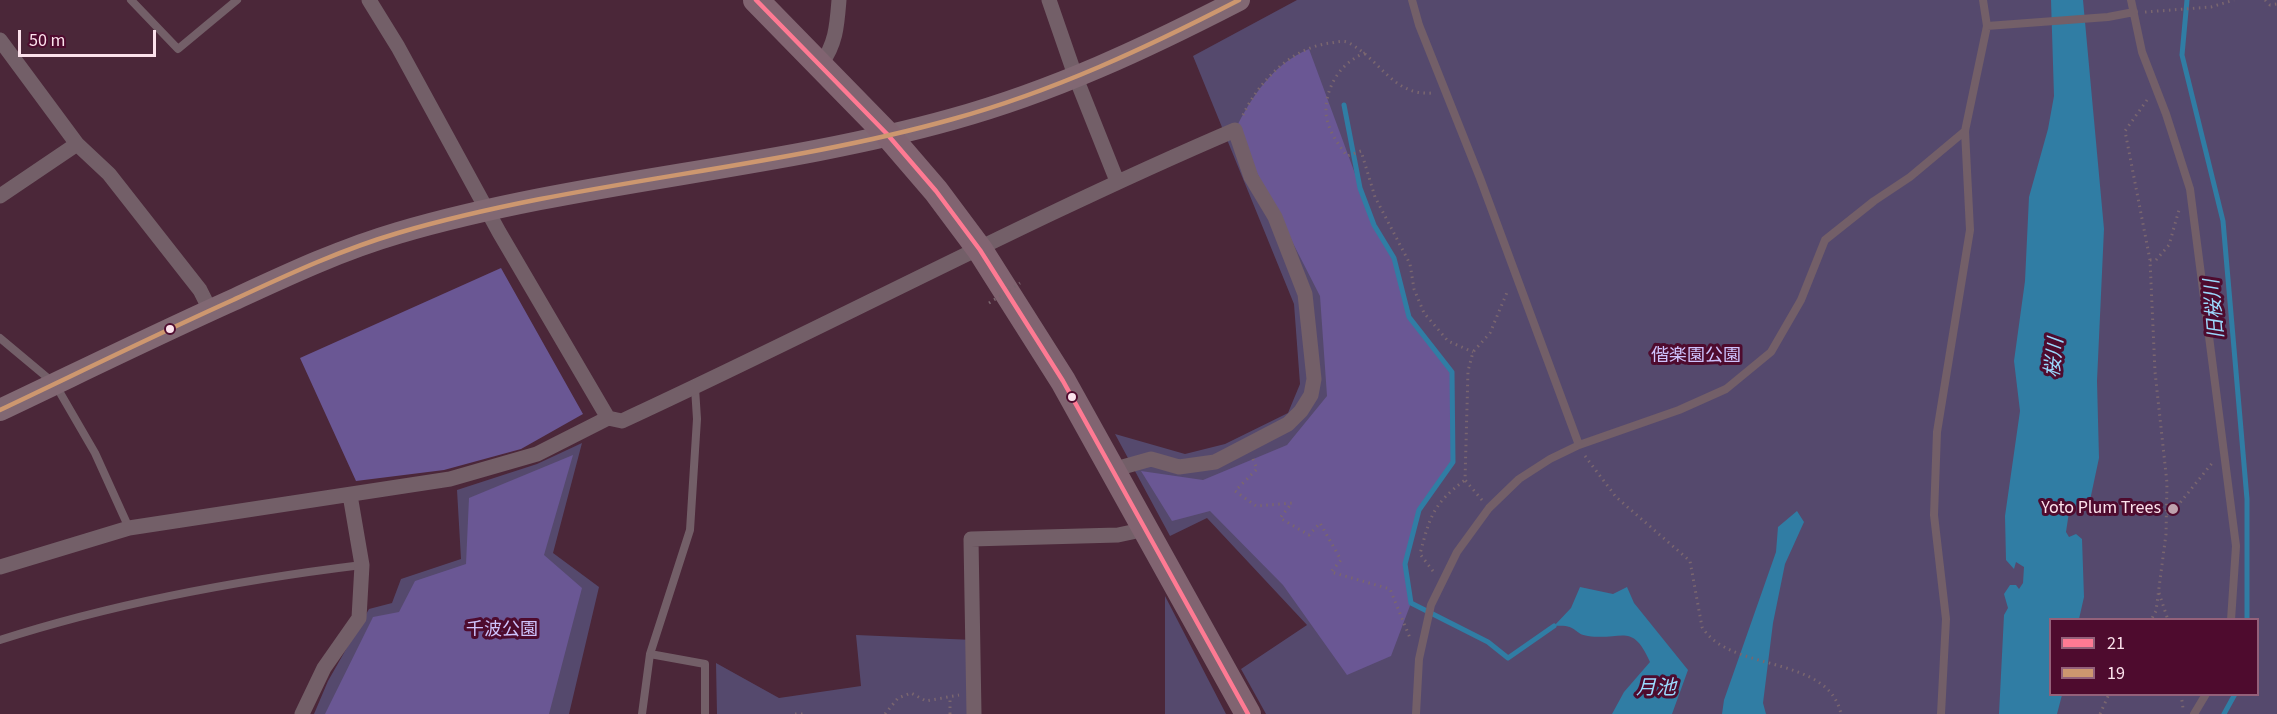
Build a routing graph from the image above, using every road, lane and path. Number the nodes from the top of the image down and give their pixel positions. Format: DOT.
graph roads {
  1 [pos="132,0"];
  2 [pos="237,0"];
  3 [pos="369,0"];
  4 [pos="756,0"];
  5 [pos="839,0"];
  6 [pos="1049,0"];
  7 [pos="1239,0"];
  8 [pos="1412,0"];
  9 [pos="1983,0"];
  10 [pos="2131,0"];
  11 [pos="2227,0"];
  12 [pos="2234,0"];
  13 [pos="2265,0"];
  14 [pos="2277,4"];
  15 [pos="2224,5"];
  16 [pos="2134,12"];
  17 [pos="1987,26"];
  18 [pos="0,40"];
  19 [pos="1365,53"];
  20 [pos="820,64"];
  21 [pos="1076,78"];
  22 [pos="2157,90"];
  23 [pos="1446,93"];
  24 [pos="1236,130"];
  25 [pos="1965,131"];
  26 [pos="887,134"];
  27 [pos="77,144"];
  28 [pos="1118,181"];
  29 [pos="2191,195"];
  30 [pos="0,196"];
  31 [pos="486,210"];
  32 [pos="980,250"];
  33 [pos="2150,260"];
  34 [pos="1515,274"];
  35 [pos="1020,283"];
  36 [pos="989,303"];
  37 [pos="210,310"];
  38 [pos="0,338"];
  39 [pos="1473,352"];
  40 [pos="55,384"];
  41 [pos="695,388"];
  42 [pos="0,410"];
  43 [pos="608,418"];
  44 [pos="1579,445"];
  45 [pos="1248,446"];
  46 [pos="2224,449"];
  47 [pos="1112,470"];
  48 [pos="1465,480"];
  49 [pos="350,495"];
  50 [pos="1489,508"];
  51 [pos="2167,514"];
  52 [pos="129,528"];
  53 [pos="1146,529"];
  54 [pos="362,565"];
  55 [pos="0,567"];
  56 [pos="1444,579"];
  57 [pos="2158,592"];
  58 [pos="2152,618"];
  59 [pos="2167,618"];
  60 [pos="2231,618"];
  61 [pos="0,640"];
  62 [pos="650,654"];
  63 [pos="1419,659"];
  64 [pos="974,692"];
  65 [pos="950,696"];
  66 [pos="2108,696"];
  67 [pos="2181,696"];
  68 [pos="2205,696"];
  69 [pos="302,714"];
  70 [pos="642,714"];
  71 [pos="705,714"];
  72 [pos="795,714"];
  73 [pos="806,714"];
  74 [pos="885,714"];
  75 [pos="950,714"];
  76 [pos="974,714"];
  77 [pos="1248,714"];
  78 [pos="1416,714"];
  79 [pos="1841,714"];
  80 [pos="1941,714"];
  81 [pos="2100,714"];
  82 [pos="2184,714"];
  83 [pos="2194,714"];
  1 -- 2 [label="lane"];
  3 -- 31 [label="street"];
  4 -- 20 [label="main road"];
  5 -- 20 [label="street"];
  6 -- 21 [label="street"];
  7 -- 21 [label="street"];
  8 -- 23 [label="lane"];
  9 -- 17 [label="lane"];
  10 -- 16 [label="lane"];
  11 -- 15 [label="path"];
  12 -- 15 [label="path"];
  13 -- 14 [label="path"];
  15 -- 16 [label="path"];
  16 -- 17 [label="lane"];
  16 -- 22 [label="lane"];
  17 -- 25 [label="lane"];
  18 -- 27 [label="street"];
  19 -- 23 [label="path"];
  19 -- 24 [label="path"];
  19 -- 39 [label="path"];
  20 -- 26 [label="main road"];
  21 -- 26 [label="street"];
  21 -- 28 [label="street"];
  22 -- 29 [label="lane"];
  22 -- 33 [label="path"];
  23 -- 34 [label="lane"];
  24 -- 28 [label="street"];
  24 -- 45 [label="street"];
  25 -- 44 [label="lane"];
  25 -- 80 [label="lane"];
  26 -- 31 [label="street"];
  26 -- 32 [label="main road"];
  27 -- 30 [label="street"];
  27 -- 37 [label="street"];
  28 -- 32 [label="street"];
  29 -- 33 [label="path"];
  29 -- 46 [label="lane"];
  31 -- 37 [label="street"];
  31 -- 43 [label="street"];
  32 -- 41 [label="street"];
  32 -- 47 [label="main road"];
  33 -- 51 [label="path"];
  34 -- 39 [label="path"];
  34 -- 44 [label="lane"];
  35 -- 36 [label="path, bridge"];
  37 -- 40 [label="street"];
  38 -- 40 [label="lane"];
  39 -- 48 [label="path"];
  40 -- 42 [label="street"];
  40 -- 52 [label="lane"];
  41 -- 43 [label="street"];
  41 -- 62 [label="lane"];
  43 -- 49 [label="street"];
  44 -- 50 [label="lane"];
  44 -- 79 [label="path"];
  45 -- 47 [label="street"];
  45 -- 63 [label="path"];
  46 -- 51 [label="path"];
  46 -- 60 [label="lane"];
  47 -- 53 [label="main road"];
  48 -- 50 [label="path"];
  48 -- 56 [label="path"];
  49 -- 52 [label="street"];
  49 -- 54 [label="street"];
  50 -- 56 [label="lane"];
  51 -- 57 [label="path"];
  52 -- 55 [label="street"];
  53 -- 64 [label="street"];
  53 -- 77 [label="main road"];
  54 -- 61 [label="lane"];
  54 -- 69 [label="street"];
  56 -- 63 [label="lane"];
  57 -- 58 [label="path"];
  57 -- 59 [label="path"];
  62 -- 70 [label="lane"];
  62 -- 71 [label="lane"];
  63 -- 78 [label="lane"];
  64 -- 65 [label="path"];
  64 -- 76 [label="street"];
  65 -- 74 [label="path"];
  65 -- 75 [label="path"];
  66 -- 81 [label="path"];
  67 -- 82 [label="path"];
  68 -- 83 [label="lane"];
  72 -- 73 [label="path"];
}
